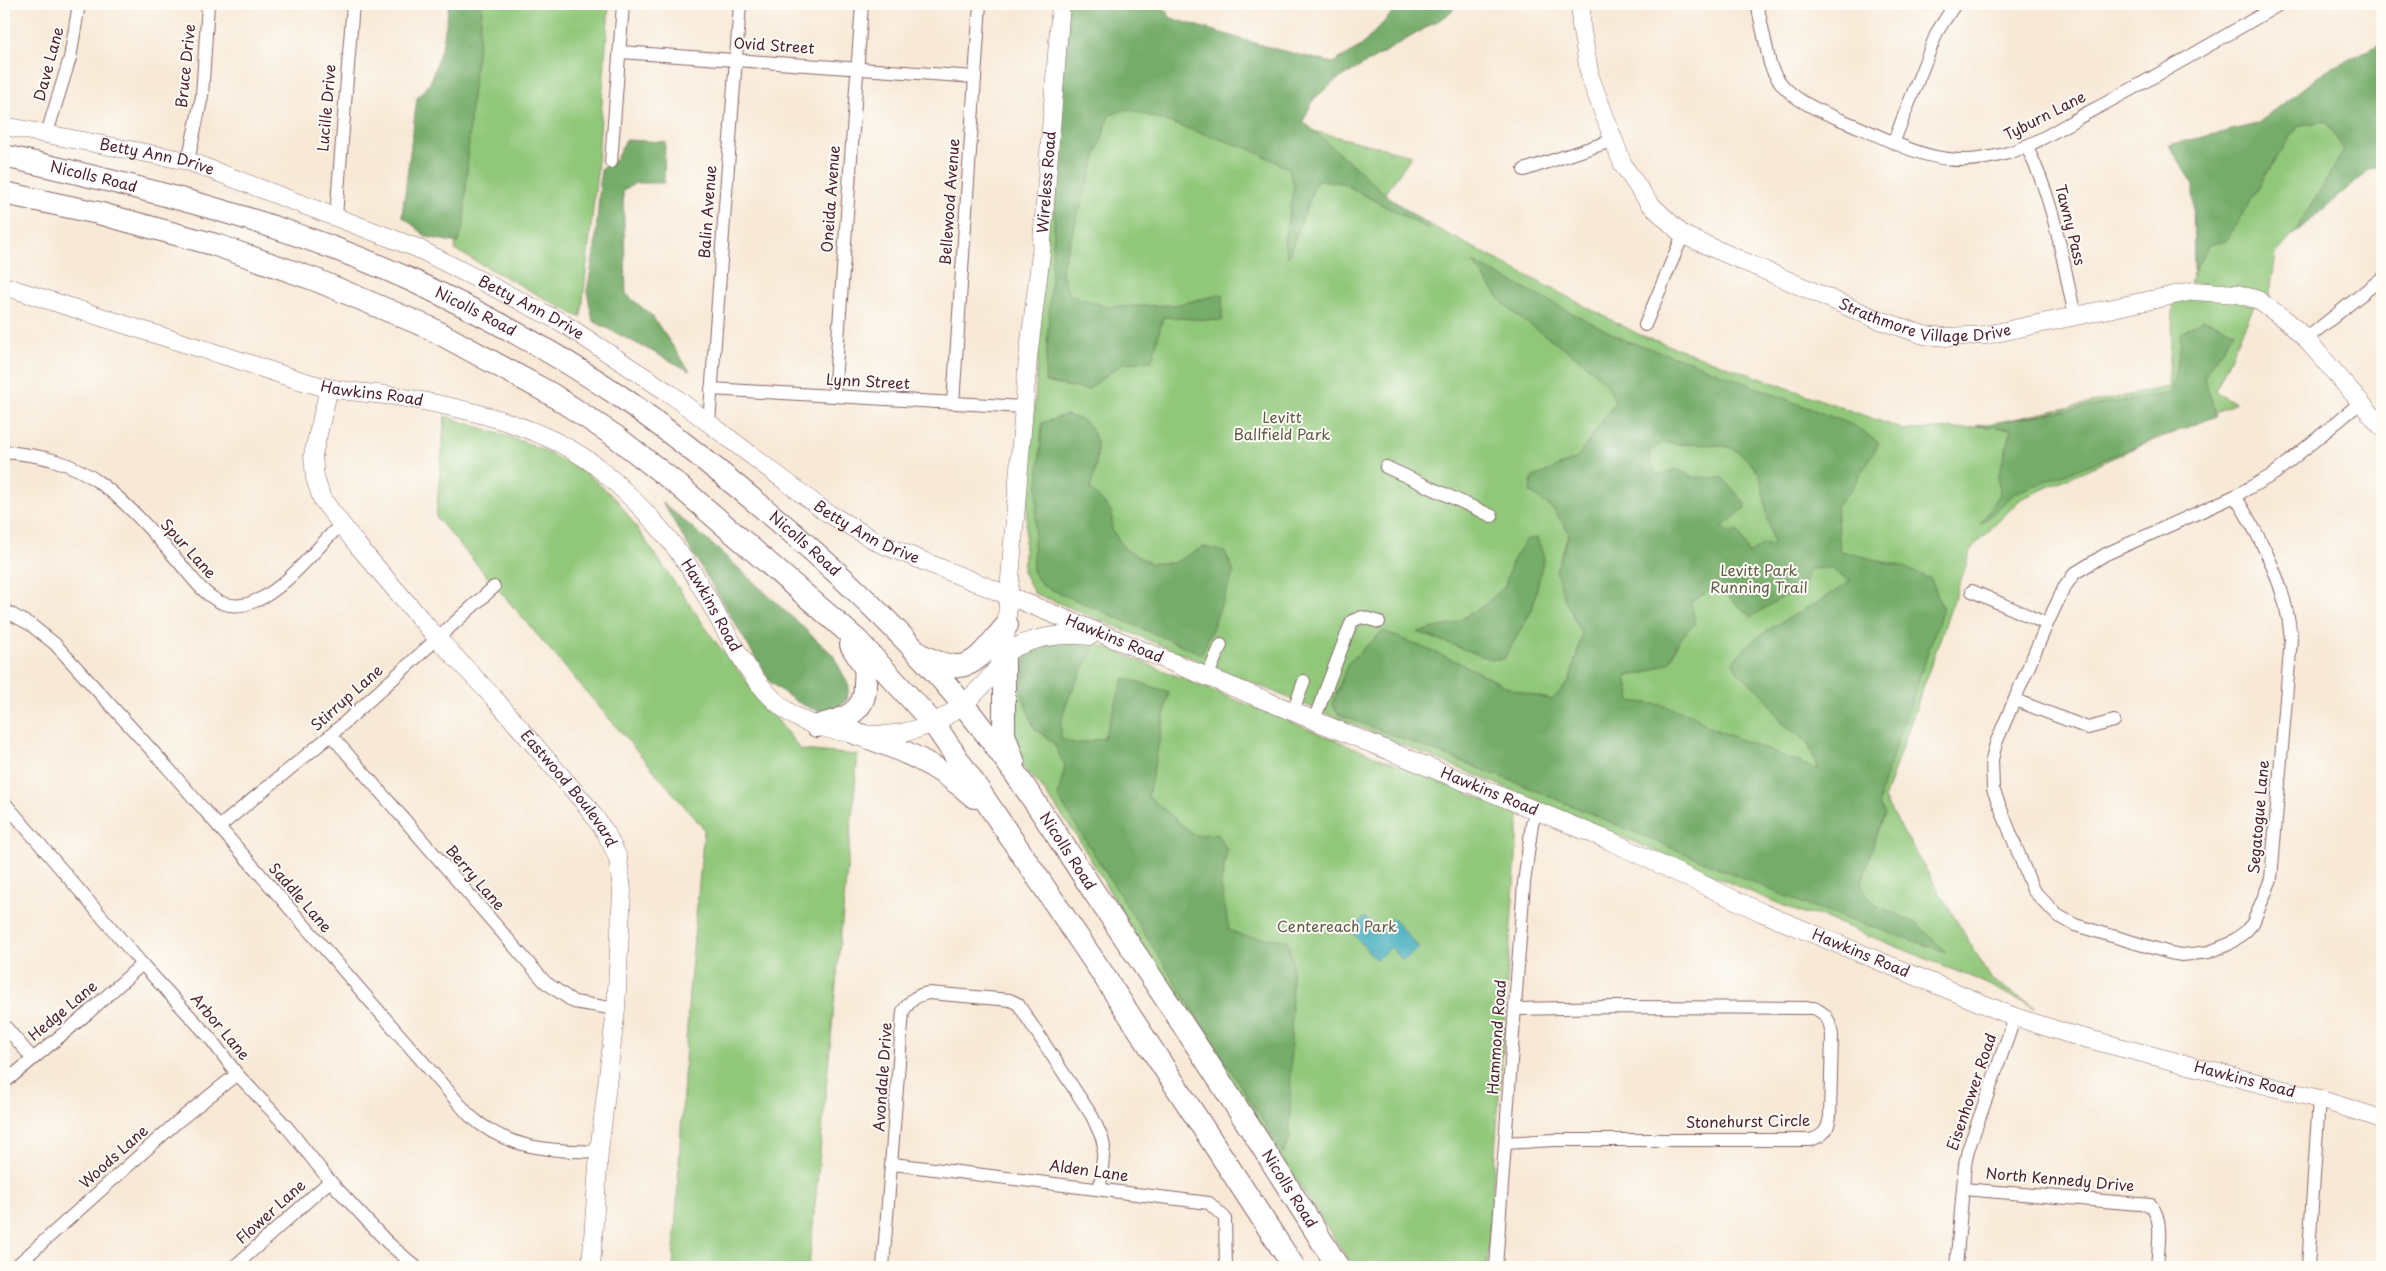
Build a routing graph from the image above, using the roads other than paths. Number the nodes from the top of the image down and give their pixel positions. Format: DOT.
graph roads {
  1 [pos="79,4"];
  2 [pos="208,4"];
  3 [pos="353,4"];
  4 [pos="623,4"];
  5 [pos="740,4"];
  6 [pos="862,4"];
  7 [pos="980,4"];
  8 [pos="1049,4"];
  9 [pos="1061,4"];
  10 [pos="1581,4"];
  11 [pos="1757,4"];
  12 [pos="1955,4"];
  13 [pos="2280,4"];
  14 [pos="620,52"];
  15 [pos="736,60"];
  16 [pos="857,69"];
  17 [pos="975,77"];
  18 [pos="4,126"];
  19 [pos="47,133"];
  20 [pos="1614,140"];
  21 [pos="1894,141"];
  22 [pos="2026,146"];
  23 [pos="4,156"];
  24 [pos="188,161"];
  25 [pos="611,162"];
  26 [pos="1524,170"];
  27 [pos="4,193"];
  28 [pos="336,216"];
  29 [pos="1683,235"];
  30 [pos="2382,278"];
  31 [pos="4,286"];
  32 [pos="2075,316"];
  33 [pos="1645,325"];
  34 [pos="2306,340"];
  35 [pos="1028,358"];
  36 [pos="329,388"];
  37 [pos="711,389"];
  38 [pos="834,396"];
  39 [pos="953,403"];
  40 [pos="2360,403"];
  41 [pos="1024,407"];
  42 [pos="709,423"];
  43 [pos="2382,427"];
  44 [pos="4,452"];
  45 [pos="1386,467"];
  46 [pos="2235,496"];
  47 [pos="1492,516"];
  48 [pos="340,526"];
  49 [pos="494,587"];
  50 [pos="1972,591"];
  51 [pos="1010,597"];
  52 [pos="4,610"];
  53 [pos="1379,622"];
  54 [pos="2047,624"];
  55 [pos="839,625"];
  56 [pos="1007,625"];
  57 [pos="437,638"];
  58 [pos="1109,638"];
  59 [pos="1221,645"];
  60 [pos="1004,652"];
  61 [pos="919,654"];
  62 [pos="1207,677"];
  63 [pos="1304,681"];
  64 [pos="2016,700"];
  65 [pos="964,705"];
  66 [pos="1293,712"];
  67 [pos="1314,720"];
  68 [pos="2114,721"];
  69 [pos="934,724"];
  70 [pos="818,726"];
  71 [pos="856,733"];
  72 [pos="331,735"];
  73 [pos="1021,783"];
  74 [pos="4,802"];
  75 [pos="1537,810"];
  76 [pos="996,818"];
  77 [pos="219,827"];
  78 [pos="142,964"];
  79 [pos="616,1009"];
  80 [pos="1516,1009"];
  81 [pos="2015,1018"];
  82 [pos="4,1025"];
  83 [pos="32,1058"];
  84 [pos="238,1074"];
  85 [pos="4,1083"];
  86 [pos="2319,1099"];
  87 [pos="2382,1119"];
  88 [pos="1506,1143"];
  89 [pos="599,1152"];
  90 [pos="893,1164"];
  91 [pos="330,1181"];
  92 [pos="1100,1188"];
  93 [pos="1963,1189"];
  94 [pos="15,1267"];
  95 [pos="234,1267"];
  96 [pos="416,1267"];
  97 [pos="590,1267"];
  98 [pos="883,1267"];
  99 [pos="1226,1267"];
  100 [pos="1294,1267"];
  101 [pos="1338,1267"];
  102 [pos="1496,1267"];
  103 [pos="1956,1267"];
  104 [pos="2157,1267"];
  105 [pos="2308,1267"];
  1 -- 19 [label="street, Dave Lane"];
  2 -- 24 [label="street, Bruce Drive"];
  3 -- 28 [label="street, Lucille Drive"];
  4 -- 14 [label="street"];
  5 -- 15 [label="street, Balin Avenue"];
  6 -- 16 [label="street, Oneida Avenue"];
  7 -- 17 [label="street, Bellewood Avenue"];
  8 -- 35 [label="street, Wireless Road"];
  9 -- 35 [label="street, Wireless Road"];
  10 -- 20 [label="street, Strathmore Village Drive"];
  11 -- 21 [label="street, Tyburn Lane"];
  12 -- 21 [label="street"];
  13 -- 22 [label="street, Tyburn Lane"];
  14 -- 15 [label="street, Ovid Street"];
  14 -- 25 [label="street"];
  15 -- 16 [label="street, Ovid Street"];
  15 -- 37 [label="street, Balin Avenue"];
  16 -- 17 [label="street, Ovid Street"];
  16 -- 38 [label="street, Oneida Avenue"];
  17 -- 39 [label="street, Bellewood Avenue"];
  18 -- 19 [label="street, Betty Ann Drive"];
  19 -- 24 [label="street, Betty Ann Drive"];
  20 -- 26 [label="street"];
  20 -- 29 [label="street, Strathmore Village Drive"];
  21 -- 22 [label="street, Tyburn Lane"];
  22 -- 32 [label="street, Tawny Pass"];
  23 -- 61 [label="highway, Nicolls Road"];
  24 -- 28 [label="street, Betty Ann Drive"];
  27 -- 55 [label="highway"];
  28 -- 42 [label="street, Betty Ann Drive"];
  29 -- 32 [label="street, Strathmore Village Drive"];
  29 -- 33 [label="street"];
  30 -- 34 [label="street"];
  31 -- 36 [label="street, Hawkins Road"];
  32 -- 34 [label="street, Strathmore Village Drive"];
  34 -- 40 [label="street, Strathmore Village Drive"];
  35 -- 41 [label="street, Wireless Road"];
  36 -- 48 [label="street, Eastwood Boulevard"];
  36 -- 70 [label="street, Hawkins Road"];
  37 -- 38 [label="street, Lynn Street"];
  37 -- 42 [label="street, Balin Avenue"];
  38 -- 39 [label="street, Lynn Street"];
  39 -- 41 [label="street, Lynn Street"];
  40 -- 43 [label="street, Strathmore Village Drive"];
  40 -- 46 [label="street, Segatogue Lane"];
  41 -- 51 [label="street, Wireless Road"];
  42 -- 51 [label="street, Betty Ann Drive"];
  44 -- 48 [label="street, Spur Lane"];
  45 -- 47 [label="street"];
  46 -- 54 [label="street, Segatogue Lane"];
  46 -- 64 [label="street, Segatogue Lane"];
  48 -- 57 [label="street, Eastwood Boulevard"];
  49 -- 57 [label="street, Stirrup Lane"];
  50 -- 54 [label="street"];
  51 -- 56 [label="street, Hawkins Road"];
  51 -- 58 [label="street, Hawkins Road"];
  52 -- 77 [label="street, Saddle Lane"];
  53 -- 67 [label="street"];
  54 -- 64 [label="street, Segatogue Lane"];
  55 -- 69 [label="highway"];
  55 -- 70 [label="highway"];
  56 -- 60 [label="street, Hawkins Road"];
  56 -- 61 [label="highway"];
  57 -- 72 [label="street, Stirrup Lane"];
  57 -- 79 [label="street, Eastwood Boulevard"];
  58 -- 60 [label="street"];
  58 -- 62 [label="street, Hawkins Road"];
  59 -- 62 [label="street"];
  60 -- 65 [label="street, Hawkins Road"];
  60 -- 73 [label="highway"];
  61 -- 65 [label="highway, Nicolls Road"];
  62 -- 66 [label="street, Hawkins Road"];
  63 -- 66 [label="street"];
  64 -- 68 [label="street"];
  65 -- 69 [label="street, Hawkins Road"];
  65 -- 73 [label="highway, Nicolls Road"];
  66 -- 67 [label="street, Hawkins Road"];
  67 -- 75 [label="street, Hawkins Road"];
  69 -- 71 [label="street, Hawkins Road"];
  69 -- 76 [label="highway"];
  70 -- 71 [label="street, Hawkins Road"];
  71 -- 76 [label="highway"];
  72 -- 77 [label="street, Stirrup Lane"];
  72 -- 79 [label="street, Berry Lane"];
  73 -- 101 [label="highway, Nicolls Road"];
  74 -- 78 [label="street, Arbor Lane"];
  75 -- 80 [label="street, Hammond Road"];
  75 -- 81 [label="street, Hawkins Road"];
  76 -- 100 [label="highway"];
  77 -- 89 [label="street, Saddle Lane"];
  78 -- 83 [label="street, Hedge Lane"];
  78 -- 84 [label="street, Arbor Lane"];
  79 -- 89 [label="street, Eastwood Boulevard"];
  80 -- 88 [label="street, Hammond Road"];
  80 -- 88 [label="street, Stonehurst Circle"];
  81 -- 86 [label="street, Hawkins Road"];
  81 -- 93 [label="street, Eisenhower Road"];
  82 -- 83 [label="street"];
  83 -- 85 [label="street, Hedge Lane"];
  84 -- 91 [label="street, Arbor Lane"];
  84 -- 94 [label="street, Woods Lane"];
  86 -- 87 [label="street, Hawkins Road"];
  86 -- 105 [label="street"];
  88 -- 102 [label="street, Hammond Road"];
  89 -- 97 [label="street, Eastwood Boulevard"];
  90 -- 92 [label="street, Alden Lane"];
  90 -- 92 [label="street, Avondale Drive"];
  90 -- 98 [label="street, Avondale Drive"];
  91 -- 95 [label="street, Flower Lane"];
  91 -- 96 [label="street, Arbor Lane"];
  92 -- 99 [label="street, Alden Lane"];
  93 -- 103 [label="street, Eisenhower Road"];
  93 -- 104 [label="street, North Kennedy Drive"];
}
